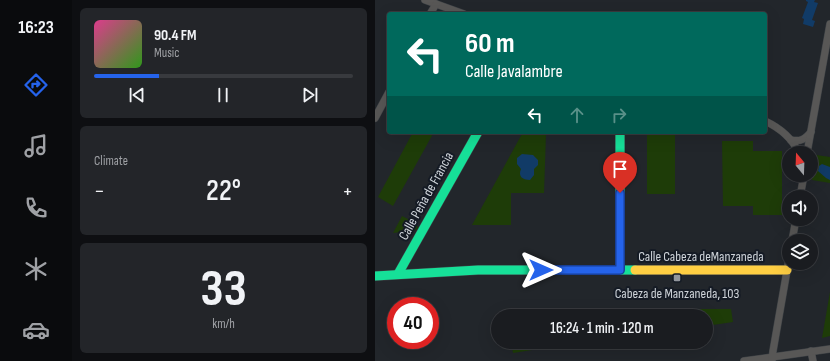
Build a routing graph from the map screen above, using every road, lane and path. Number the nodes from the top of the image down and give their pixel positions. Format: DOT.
graph roads {
  1 [pos="425,0"];
  2 [pos="436,4"];
  3 [pos="431,12"];
  4 [pos="458,12"];
  5 [pos="830,24"];
  6 [pos="387,96"];
  7 [pos="375,118"];
  8 [pos="767,122"];
  9 [pos="811,132"];
  10 [pos="477,134"];
  11 [pos="620,134"];
  12 [pos="791,140"];
  13 [pos="795,146"];
  14 [pos="808,146"];
  15 [pos="620,270"];
  16 [pos="782,270"];
  17 [pos="787,270"];
  18 [pos="398,274"];
  19 [pos="375,276"];
  20 [pos="830,349"];
  21 [pos="811,351"];
  22 [pos="772,359"];
  23 [pos="744,361"];
  24 [pos="813,361"];
  1 -- 2 [label="street"];
  2 -- 3 [label="street"];
  2 -- 4 [label="street"];
  5 -- 9 [label="street"];
  6 -- 7 [label="street"];
  8 -- 12 [label="street"];
  9 -- 12 [label="street"];
  9 -- 14 [label="street"];
  10 -- 18 [label="street, Calle Peña de Francia"];
  11 -- 15 [label="street"];
  12 -- 13 [label="street"];
  15 -- 16 [label="street, Calle Cabeza deManzaneda"];
  15 -- 18 [label="street, Calle Cabeza deManzaneda"];
  17 -- 22 [label="street"];
  18 -- 19 [label="street, Calle Cabeza deManzaneda"];
  20 -- 21 [label="street"];
  21 -- 22 [label="street"];
  21 -- 24 [label="street"];
  22 -- 23 [label="street"];
}
